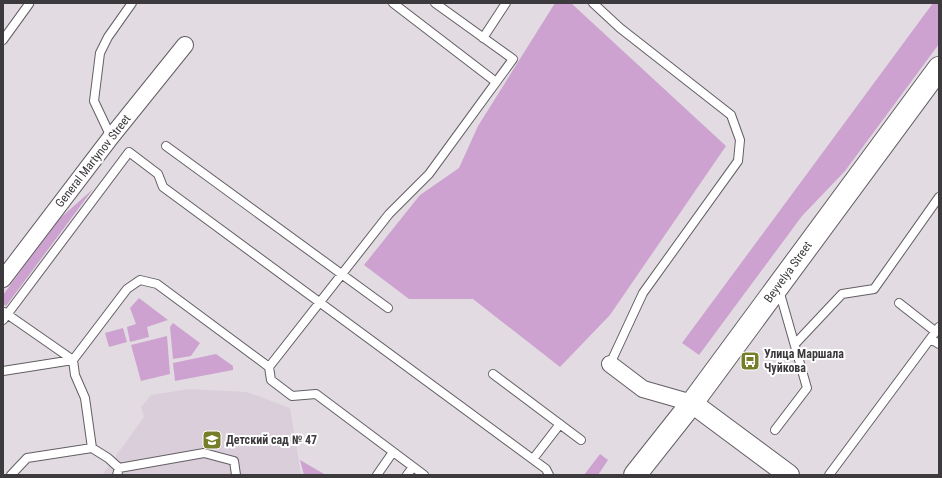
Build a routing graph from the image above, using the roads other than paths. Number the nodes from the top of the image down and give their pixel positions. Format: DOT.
graph roads {
  1 [pos="28,3"];
  2 [pos="132,3"];
  3 [pos="392,3"];
  4 [pos="435,3"];
  5 [pos="506,3"];
  6 [pos="593,3"];
  7 [pos="482,38"];
  8 [pos="3,40"];
  9 [pos="185,45"];
  10 [pos="939,68"];
  11 [pos="496,82"];
  12 [pos="111,137"];
  13 [pos="166,146"];
  14 [pos="939,197"];
  15 [pos="341,274"];
  16 [pos="3,279"];
  17 [pos="778,286"];
  18 [pos="319,302"];
  19 [pos="899,303"];
  20 [pos="388,308"];
  21 [pos="5,315"];
  22 [pos="937,330"];
  23 [pos="931,339"];
  24 [pos="795,344"];
  25 [pos="939,344"];
  26 [pos="73,360"];
  27 [pos="610,364"];
  28 [pos="269,367"];
  29 [pos="3,371"];
  30 [pos="493,374"];
  31 [pos="692,403"];
  32 [pos="560,424"];
  33 [pos="775,430"];
  34 [pos="581,440"];
  35 [pos="92,448"];
  36 [pos="393,452"];
  37 [pos="533,459"];
  38 [pos="413,467"];
  39 [pos="118,472"];
  40 [pos="11,475"];
  41 [pos="236,475"];
  42 [pos="377,475"];
  43 [pos="407,475"];
  44 [pos="424,475"];
  45 [pos="549,475"];
  46 [pos="635,475"];
  47 [pos="789,475"];
  48 [pos="829,475"];
  1 -- 8 [label="lane"];
  2 -- 12 [label="lane"];
  3 -- 11 [label="lane"];
  4 -- 7 [label="lane"];
  5 -- 7 [label="lane"];
  6 -- 27 [label="lane"];
  7 -- 11 [label="lane"];
  9 -- 12 [label="street, General Martynov Street"];
  10 -- 17 [label="main road, Beyvelya Street"];
  11 -- 15 [label="lane"];
  12 -- 16 [label="street, General Martynov Street"];
  13 -- 15 [label="lane"];
  14 -- 24 [label="lane"];
  15 -- 18 [label="lane"];
  15 -- 20 [label="lane"];
  17 -- 24 [label="lane"];
  17 -- 31 [label="main road, Beyvelya Street"];
  18 -- 21 [label="lane"];
  18 -- 28 [label="lane"];
  18 -- 37 [label="lane"];
  19 -- 22 [label="lane"];
  21 -- 26 [label="lane"];
  22 -- 23 [label="lane"];
  23 -- 25 [label="lane"];
  23 -- 48 [label="lane"];
  24 -- 33 [label="lane"];
  26 -- 28 [label="lane"];
  26 -- 29 [label="lane"];
  26 -- 35 [label="lane"];
  27 -- 31 [label="street"];
  28 -- 36 [label="lane"];
  30 -- 32 [label="lane"];
  31 -- 46 [label="main road, Beyvelya Street"];
  31 -- 47 [label="street"];
  32 -- 34 [label="lane"];
  32 -- 37 [label="lane"];
  35 -- 39 [label="lane"];
  35 -- 40 [label="lane"];
  36 -- 38 [label="lane"];
  36 -- 42 [label="lane"];
  37 -- 45 [label="lane"];
  38 -- 43 [label="lane"];
  38 -- 44 [label="lane"];
  39 -- 41 [label="lane"];
}
